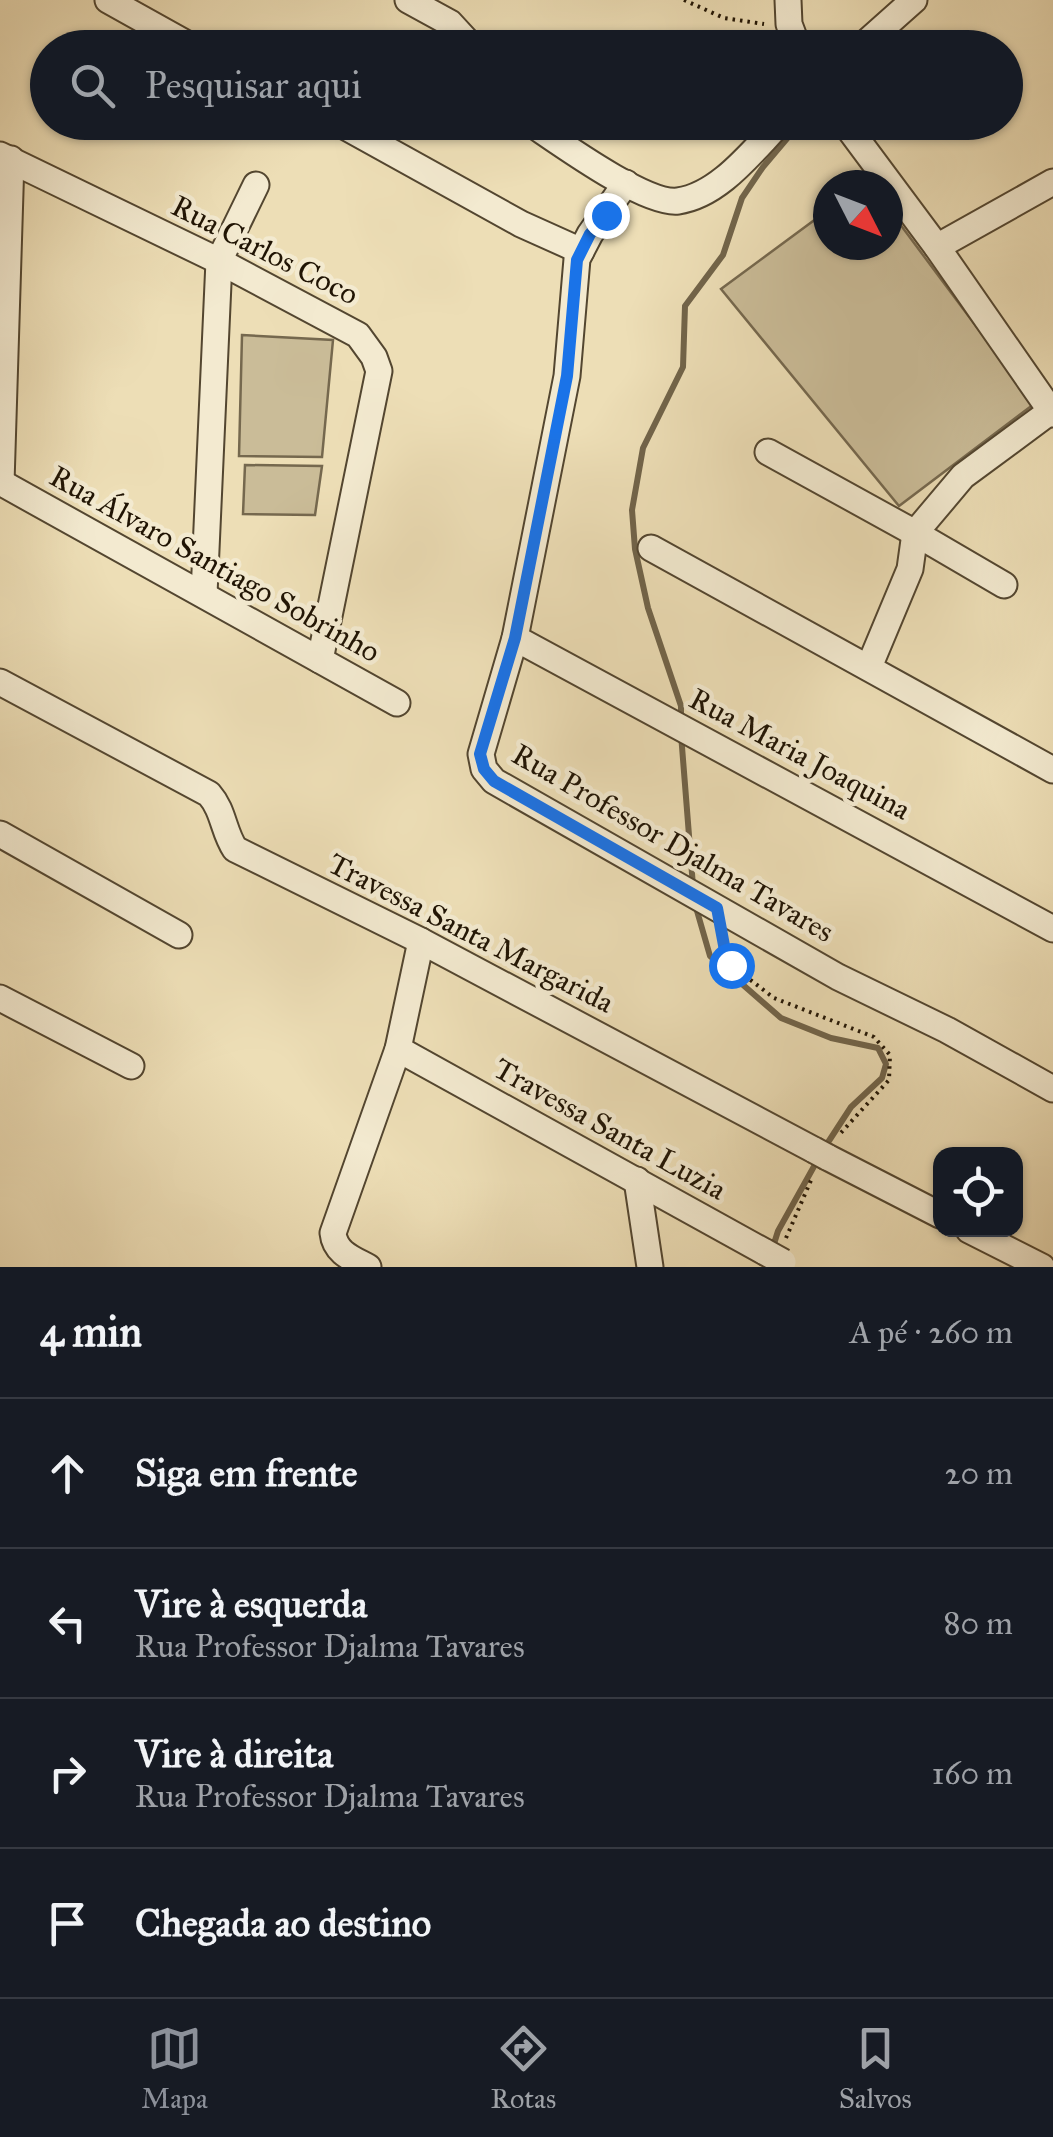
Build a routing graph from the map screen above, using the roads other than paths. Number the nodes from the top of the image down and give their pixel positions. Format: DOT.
graph roads {
  1 [pos="108,0"];
  2 [pos="408,0"];
  3 [pos="914,0"];
  4 [pos="162,30"];
  5 [pos="456,30"];
  6 [pos="880,30"];
  7 [pos="369,140"];
  8 [pos="558,140"];
  9 [pos="763,140"];
  10 [pos="857,140"];
  11 [pos="6,157"];
  12 [pos="1053,182"];
  13 [pos="626,183"];
  14 [pos="256,185"];
  15 [pos="936,246"];
  16 [pos="581,251"];
  17 [pos="220,261"];
  18 [pos="1052,412"];
  19 [pos="768,452"];
  20 [pos="1,482"];
  21 [pos="916,533"];
  22 [pos="651,548"];
  23 [pos="1004,585"];
  24 [pos="204,594"];
  25 [pos="515,638"];
  26 [pos="320,660"];
  27 [pos="869,667"];
  28 [pos="0,682"];
  29 [pos="397,703"];
  30 [pos="1053,770"];
  31 [pos="0,834"];
  32 [pos="1053,929"];
  33 [pos="179,935"];
  34 [pos="421,941"];
  35 [pos="0,998"];
  36 [pos="398,1049"];
  37 [pos="131,1066"];
  38 [pos="1053,1089"];
  39 [pos="636,1180"];
  40 [pos="933,1211"];
  41 [pos="983,1237"];
  42 [pos="781,1258"];
  43 [pos="368,1267"];
  44 [pos="650,1267"];
  45 [pos="1042,1267"];
  1 -- 4 [label="street"];
  2 -- 5 [label="street"];
  3 -- 6 [label="street"];
  7 -- 16 [label="street"];
  8 -- 13 [label="street"];
  9 -- 13 [label="street"];
  10 -- 15 [label="street"];
  11 -- 17 [label="street, Rua Carlos Coco"];
  11 -- 20 [label="street"];
  12 -- 15 [label="street"];
  13 -- 16 [label="street, Rua Professor Djalma Tavares"];
  14 -- 17 [label="street"];
  15 -- 18 [label="street"];
  16 -- 25 [label="street, Rua Professor Djalma Tavares"];
  17 -- 24 [label="street"];
  17 -- 26 [label="street, Rua Carlos Coco"];
  18 -- 21 [label="street"];
  19 -- 21 [label="street"];
  20 -- 24 [label="street, Rua Álvaro Santiago Sobrinho"];
  21 -- 23 [label="street"];
  21 -- 27 [label="street"];
  22 -- 27 [label="street"];
  24 -- 26 [label="street, Rua Álvaro Santiago Sobrinho"];
  25 -- 32 [label="street, Rua Maria Joaquina"];
  25 -- 38 [label="street, Rua Professor Djalma Tavares"];
  26 -- 29 [label="street, Rua Álvaro Santiago Sobrinho"];
  27 -- 30 [label="street"];
  28 -- 34 [label="street, Travessa Santa Margarida"];
  31 -- 33 [label="street"];
  34 -- 36 [label="street"];
  34 -- 40 [label="street, Travessa Santa Margarida"];
  35 -- 37 [label="street"];
  36 -- 39 [label="street, Travessa Santa Luzia"];
  36 -- 43 [label="street"];
  39 -- 42 [label="street, Travessa Santa Luzia"];
  39 -- 44 [label="street"];
  41 -- 45 [label="street"];
}
